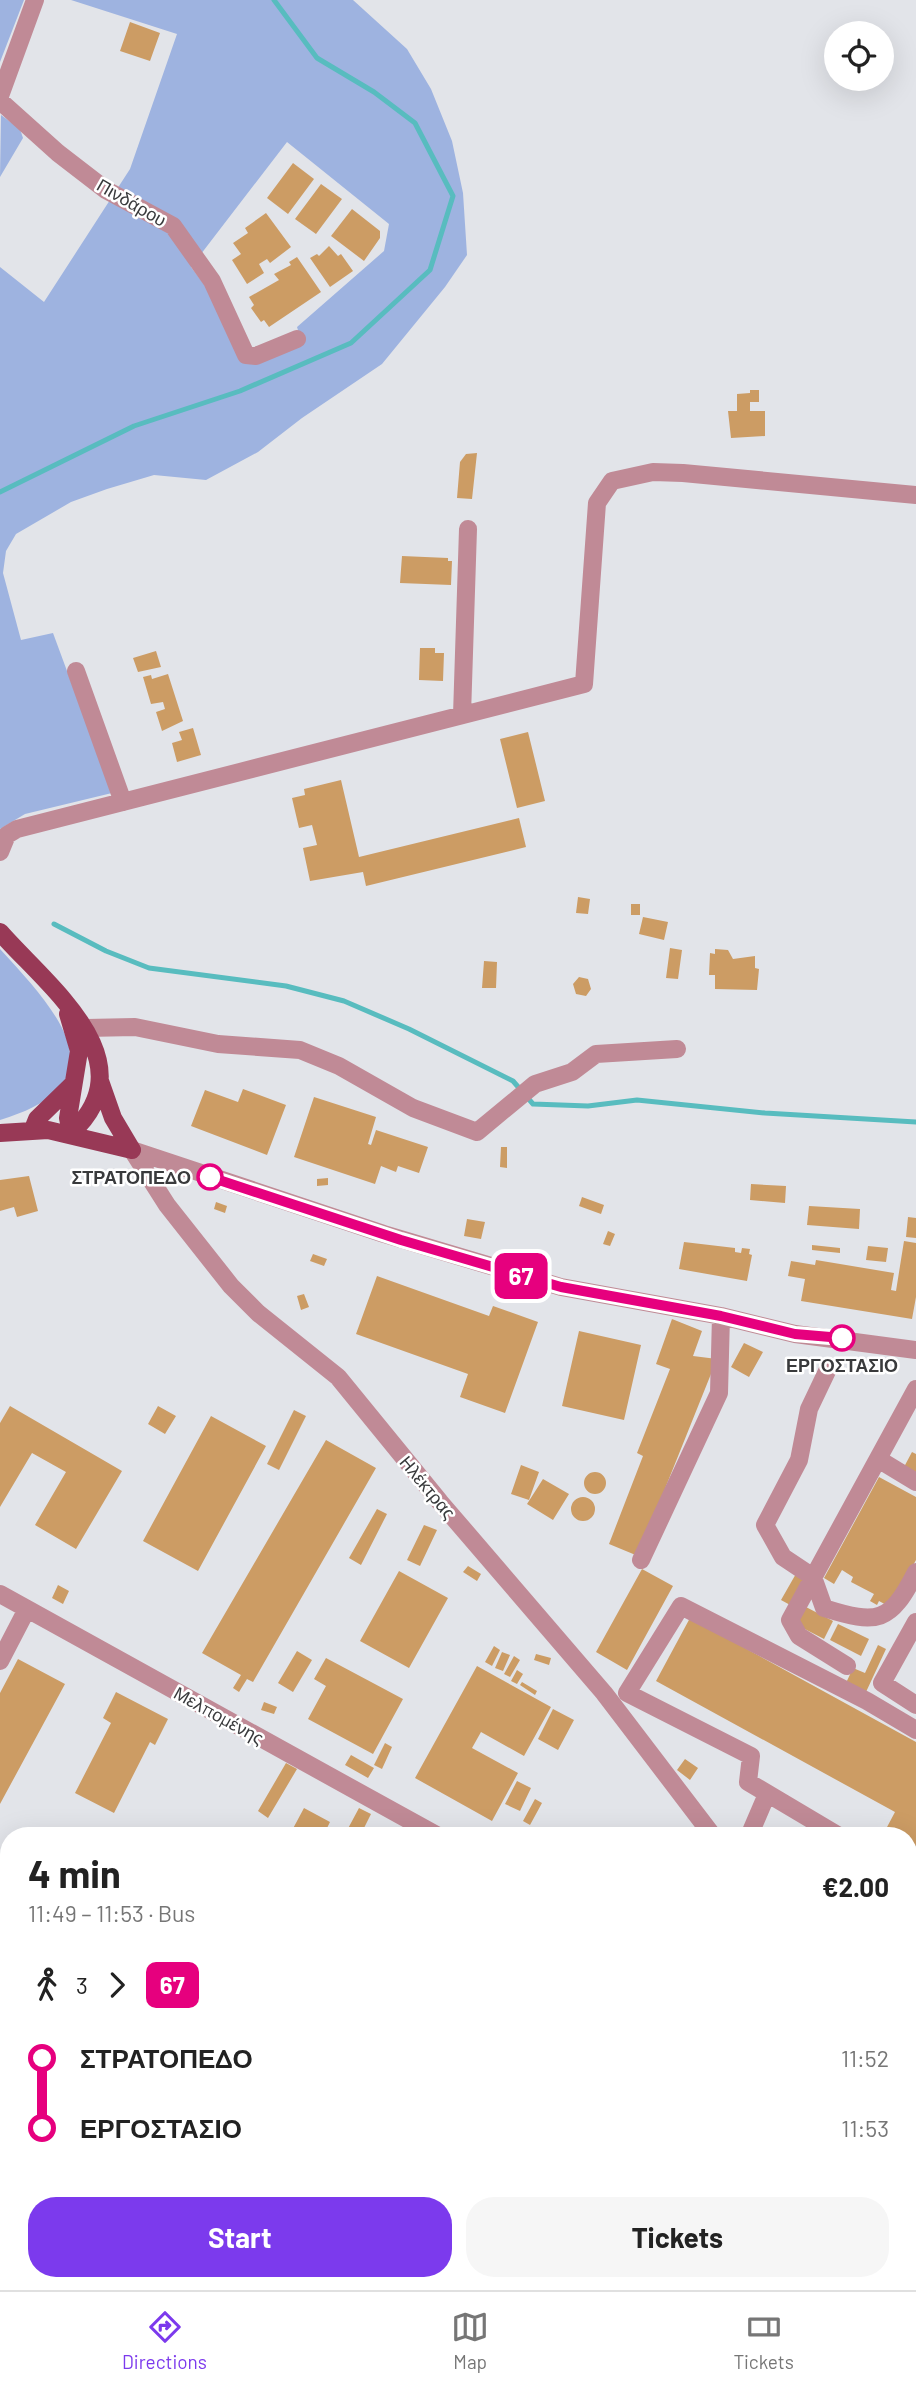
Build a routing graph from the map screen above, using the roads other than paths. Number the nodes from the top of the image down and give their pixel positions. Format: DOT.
graph roads {
  1 [pos="35,0"];
  2 [pos="0,98"];
  3 [pos="297,339"];
  4 [pos="916,495"];
  5 [pos="468,529"];
  6 [pos="76,671"];
  7 [pos="462,715"];
  8 [pos="123,802"];
  9 [pos="0,852"];
  10 [pos="0,932"];
  11 [pos="59,996"];
  12 [pos="86,1028"];
  13 [pos="677,1049"];
  14 [pos="76,1078"];
  15 [pos="100,1081"];
  16 [pos="33,1129"];
  17 [pos="0,1133"];
  18 [pos="71,1133"];
  19 [pos="132,1150"];
  20 [pos="721,1316"];
  21 [pos="916,1350"];
  22 [pos="829,1367"];
  23 [pos="916,1389"];
  24 [pos="878,1459"];
  25 [pos="916,1482"];
  26 [pos="641,1560"];
  27 [pos="916,1572"];
  28 [pos="813,1577"];
  29 [pos="0,1594"];
  30 [pos="27,1609"];
  31 [pos="916,1622"];
  32 [pos="0,1661"];
  33 [pos="847,1665"];
  34 [pos="916,1705"];
  35 [pos="916,1730"];
  36 [pos="767,1794"];
  37 [pos="422,1827"];
  38 [pos="706,1827"];
  39 [pos="753,1827"];
  40 [pos="824,1827"];
  1 -- 2 [label="street"];
  2 -- 3 [label="street, Πινδάρου"];
  4 -- 7 [label="street"];
  5 -- 7 [label="street"];
  6 -- 8 [label="street"];
  7 -- 8 [label="street"];
  8 -- 9 [label="street"];
  10 -- 11 [label="main road"];
  11 -- 12 [label="main road"];
  11 -- 14 [label="main road"];
  12 -- 13 [label="street"];
  12 -- 15 [label="main road"];
  14 -- 16 [label="main road"];
  14 -- 18 [label="main road"];
  15 -- 18 [label="main road"];
  15 -- 19 [label="main road"];
  16 -- 17 [label="main road"];
  16 -- 18 [label="main road"];
  18 -- 19 [label="main road"];
  19 -- 20 [label="street"];
  19 -- 38 [label="street, Ηλέκτρας"];
  20 -- 21 [label="street"];
  20 -- 26 [label="street"];
  22 -- 28 [label="street"];
  23 -- 24 [label="street"];
  24 -- 25 [label="street"];
  24 -- 28 [label="street"];
  27 -- 28 [label="street"];
  28 -- 33 [label="street"];
  29 -- 30 [label="street, Μελπομένης"];
  30 -- 32 [label="street"];
  30 -- 37 [label="street, Μελπομένης"];
  31 -- 34 [label="street"];
  35 -- 36 [label="street"];
  36 -- 39 [label="street"];
  36 -- 40 [label="street"];
}
